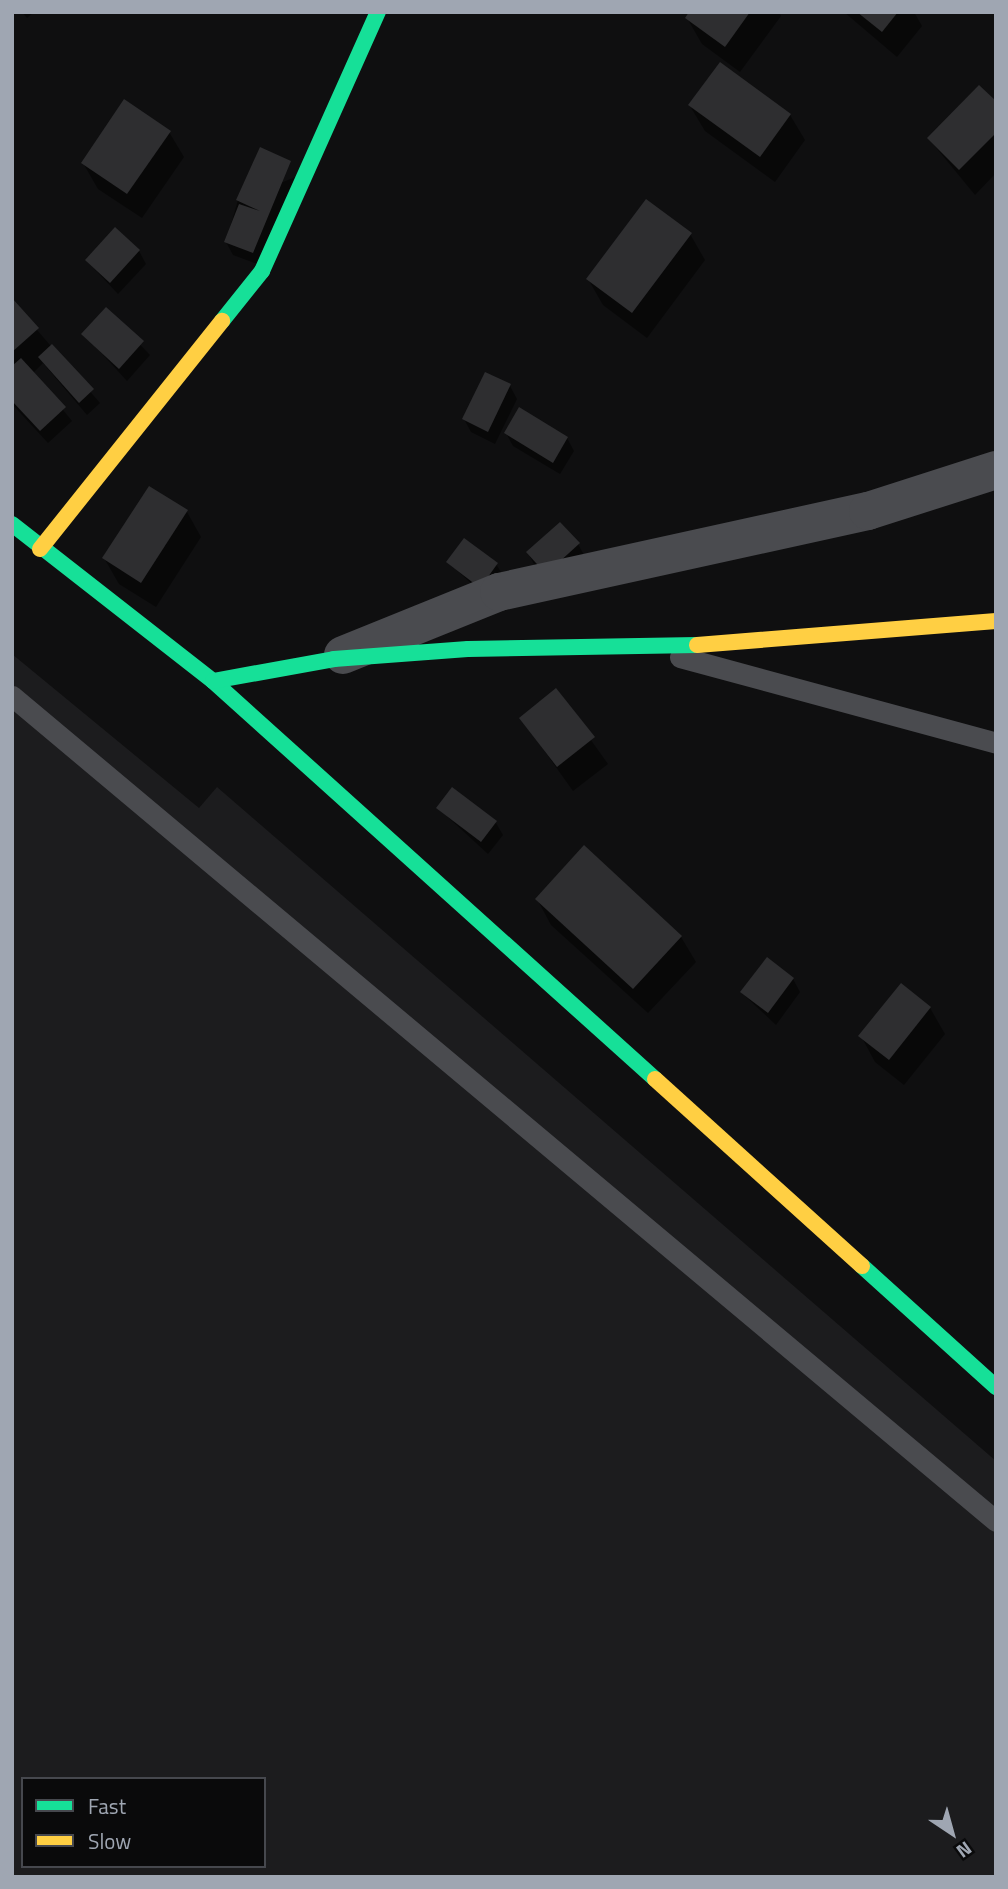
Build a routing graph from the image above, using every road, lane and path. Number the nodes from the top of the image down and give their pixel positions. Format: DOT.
graph roads {
  1 [pos="378,12"];
  2 [pos="996,470"];
  3 [pos="12,524"];
  4 [pos="40,549"];
  5 [pos="996,621"];
  6 [pos="651,649"];
  7 [pos="334,659"];
  8 [pos="213,681"];
  9 [pos="12,696"];
  10 [pos="996,743"];
  11 [pos="996,1387"];
  12 [pos="996,1521"];
  1 -- 4 [label="street"];
  2 -- 7 [label="street"];
  3 -- 4 [label="street"];
  4 -- 8 [label="street"];
  5 -- 6 [label="street"];
  6 -- 7 [label="street"];
  6 -- 10 [label="lane"];
  7 -- 8 [label="street"];
  8 -- 11 [label="street"];
  9 -- 12 [label="lane"];
}
